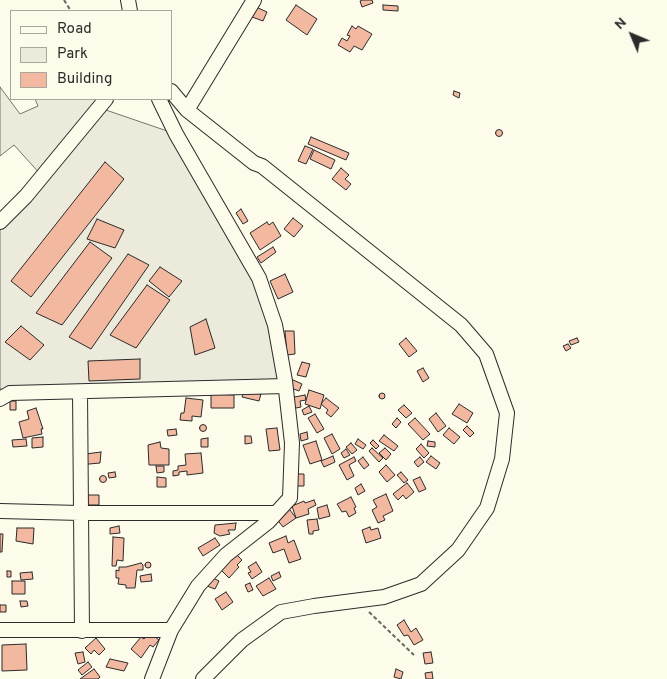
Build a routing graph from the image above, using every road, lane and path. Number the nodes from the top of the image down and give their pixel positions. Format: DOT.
graph roads {
  1 [pos="254,0"];
  2 [pos="172,92"];
  3 [pos="105,100"];
  4 [pos="159,100"];
  5 [pos="187,110"];
  6 [pos="0,222"];
  7 [pos="285,386"];
  8 [pos="80,392"];
  9 [pos="0,399"];
  10 [pos="0,511"];
  11 [pos="80,513"];
  12 [pos="276,513"];
  13 [pos="356,601"];
  14 [pos="0,630"];
  15 [pos="171,630"];
  16 [pos="82,631"];
  17 [pos="414,655"];
  18 [pos="152,679"];
  19 [pos="203,679"];
  1 -- 5 [label="street"];
  2 -- 5 [label="street"];
  3 -- 6 [label="street"];
  4 -- 7 [label="street"];
  5 -- 13 [label="street"];
  7 -- 8 [label="street"];
  7 -- 12 [label="street"];
  8 -- 9 [label="street"];
  8 -- 11 [label="street"];
  10 -- 11 [label="street"];
  11 -- 12 [label="street"];
  11 -- 16 [label="street"];
  12 -- 15 [label="street"];
  13 -- 17 [label="path"];
  13 -- 19 [label="street"];
  14 -- 16 [label="street"];
  15 -- 16 [label="street"];
  15 -- 18 [label="street"];
}
